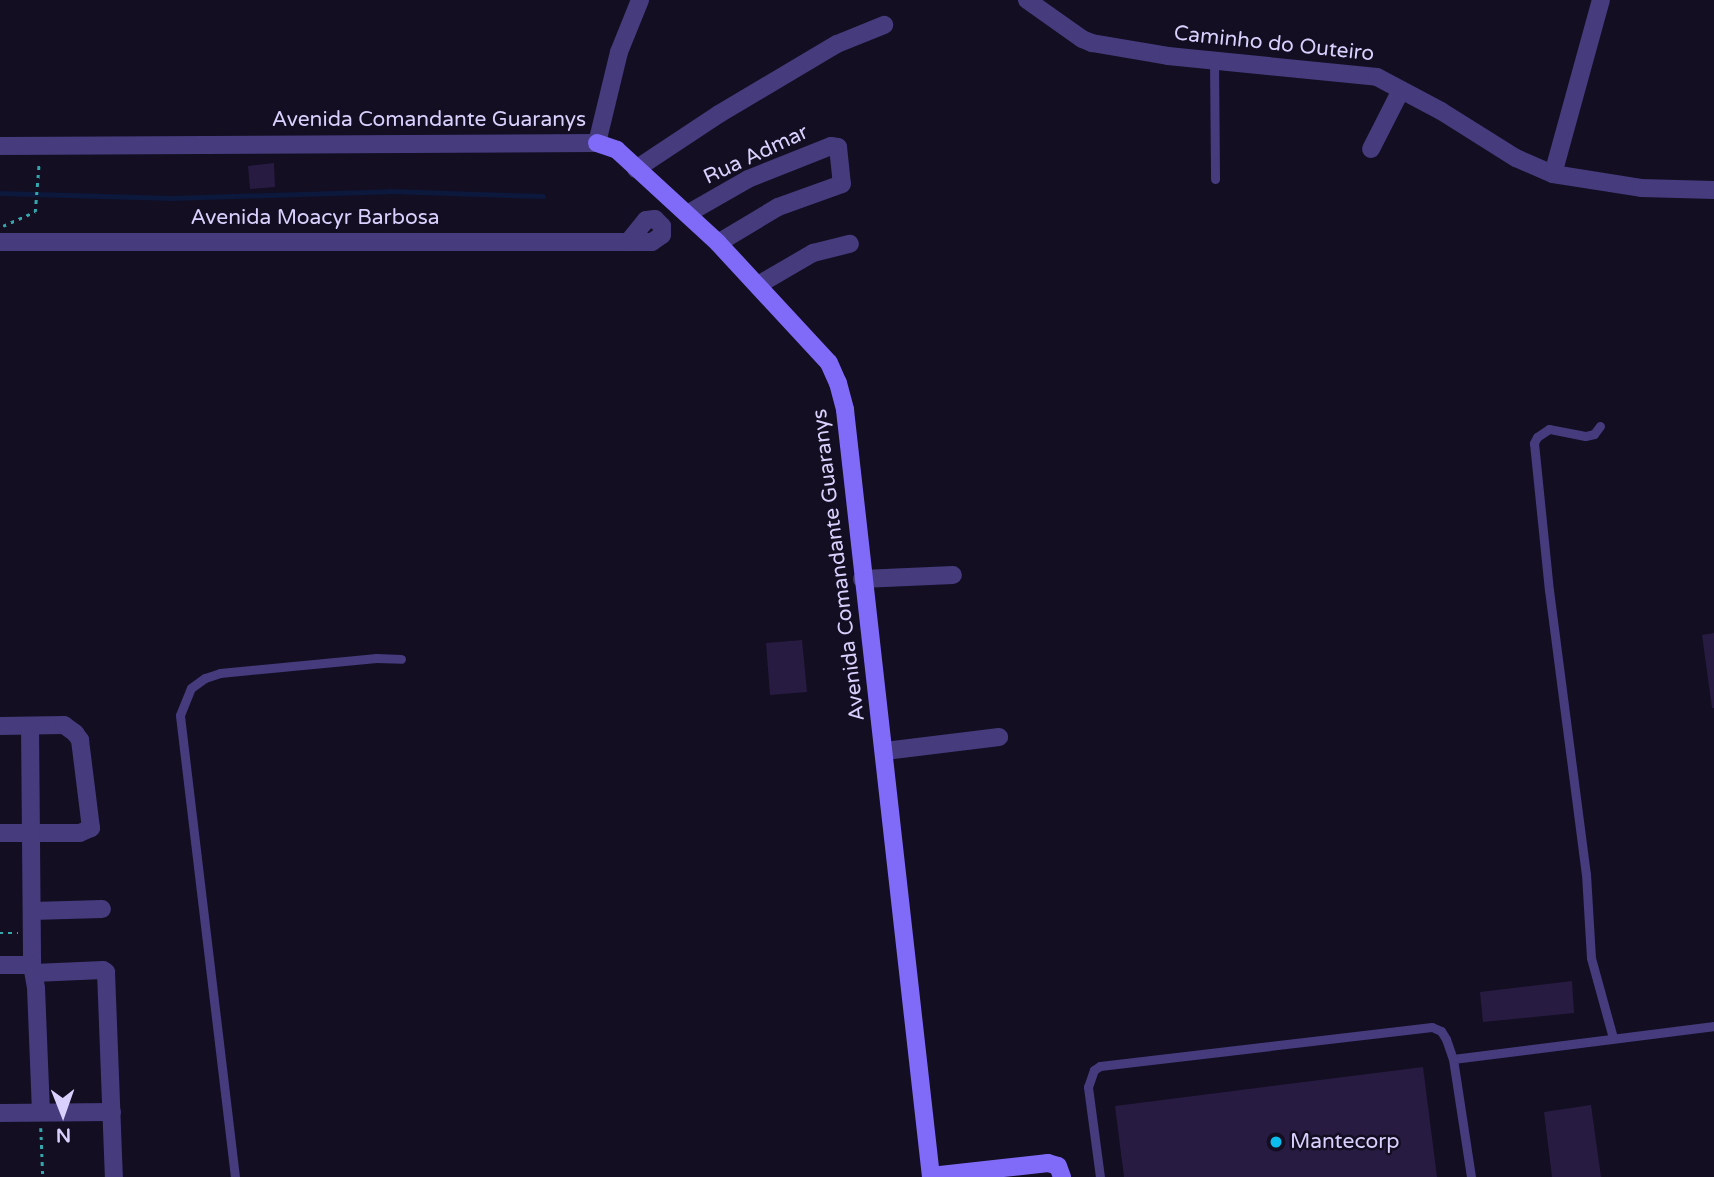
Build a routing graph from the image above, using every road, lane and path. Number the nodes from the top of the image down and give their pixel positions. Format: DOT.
graph roads {
  1 [pos="640,0"];
  2 [pos="1027,0"];
  3 [pos="1601,0"];
  4 [pos="884,25"];
  5 [pos="1214,60"];
  6 [pos="1401,90"];
  7 [pos="597,143"];
  8 [pos="0,146"];
  9 [pos="40,146"];
  10 [pos="1371,149"];
  11 [pos="636,169"];
  12 [pos="1553,174"];
  13 [pos="1215,178"];
  14 [pos="1714,190"];
  15 [pos="687,214"];
  16 [pos="0,227"];
  17 [pos="630,240"];
  18 [pos="0,242"];
  19 [pos="718,243"];
  20 [pos="850,244"];
  21 [pos="758,285"];
  22 [pos="1600,426"];
  23 [pos="953,575"];
  24 [pos="862,579"];
  25 [pos="401,659"];
  26 [pos="0,726"];
  27 [pos="30,726"];
  28 [pos="999,737"];
  29 [pos="885,751"];
  30 [pos="0,833"];
  31 [pos="32,833"];
  32 [pos="102,909"];
  33 [pos="32,911"];
  34 [pos="0,965"];
  35 [pos="33,969"];
  36 [pos="1714,1026"];
  37 [pos="1613,1038"];
  38 [pos="1453,1059"];
  39 [pos="41,1112"];
  40 [pos="112,1112"];
  41 [pos="0,1113"];
  42 [pos="43,1177"];
  43 [pos="114,1177"];
  44 [pos="235,1177"];
  45 [pos="921,1177"];
  46 [pos="931,1177"];
  47 [pos="1062,1177"];
  48 [pos="1100,1177"];
  49 [pos="1471,1177"];
  1 -- 7 [label="street"];
  2 -- 5 [label="street, Caminho do Outeiro"];
  3 -- 12 [label="street"];
  4 -- 11 [label="street"];
  5 -- 6 [label="street, Caminho do Outeiro"];
  5 -- 13 [label="lane"];
  6 -- 10 [label="street"];
  6 -- 12 [label="street, Caminho do Outeiro"];
  7 -- 9 [label="street, Avenida Comandante Guaranys"];
  7 -- 11 [label="street, Avenida Comandante Guaranys"];
  8 -- 9 [label="street, Avenida Comandante Guaranys"];
  9 -- 16 [label="path"];
  11 -- 15 [label="street, Avenida Comandante Guaranys"];
  12 -- 14 [label="street, Caminho do Outeiro"];
  15 -- 19 [label="street, Avenida Comandante Guaranys"];
  15 -- 19 [label="street, Rua Admar"];
  17 -- 18 [label="street, Avenida Moacyr Barbosa"];
  19 -- 21 [label="street, Avenida Comandante Guaranys"];
  20 -- 21 [label="street"];
  21 -- 24 [label="street, Avenida Comandante Guaranys"];
  22 -- 37 [label="lane"];
  23 -- 24 [label="street"];
  24 -- 29 [label="street, Avenida Comandante Guaranys"];
  25 -- 44 [label="lane"];
  26 -- 27 [label="street"];
  27 -- 31 [label="street"];
  27 -- 31 [label="street"];
  28 -- 29 [label="street"];
  29 -- 46 [label="street, Avenida Comandante Guaranys"];
  30 -- 31 [label="street"];
  31 -- 33 [label="street"];
  32 -- 33 [label="street"];
  33 -- 35 [label="street"];
  34 -- 35 [label="street"];
  35 -- 39 [label="street"];
  35 -- 40 [label="street"];
  36 -- 37 [label="lane"];
  37 -- 38 [label="lane"];
  38 -- 48 [label="lane"];
  38 -- 49 [label="lane"];
  39 -- 40 [label="street"];
  39 -- 41 [label="street"];
  39 -- 42 [label="path"];
  40 -- 43 [label="street"];
  45 -- 46 [label="lane"];
  46 -- 47 [label="street"];
}
